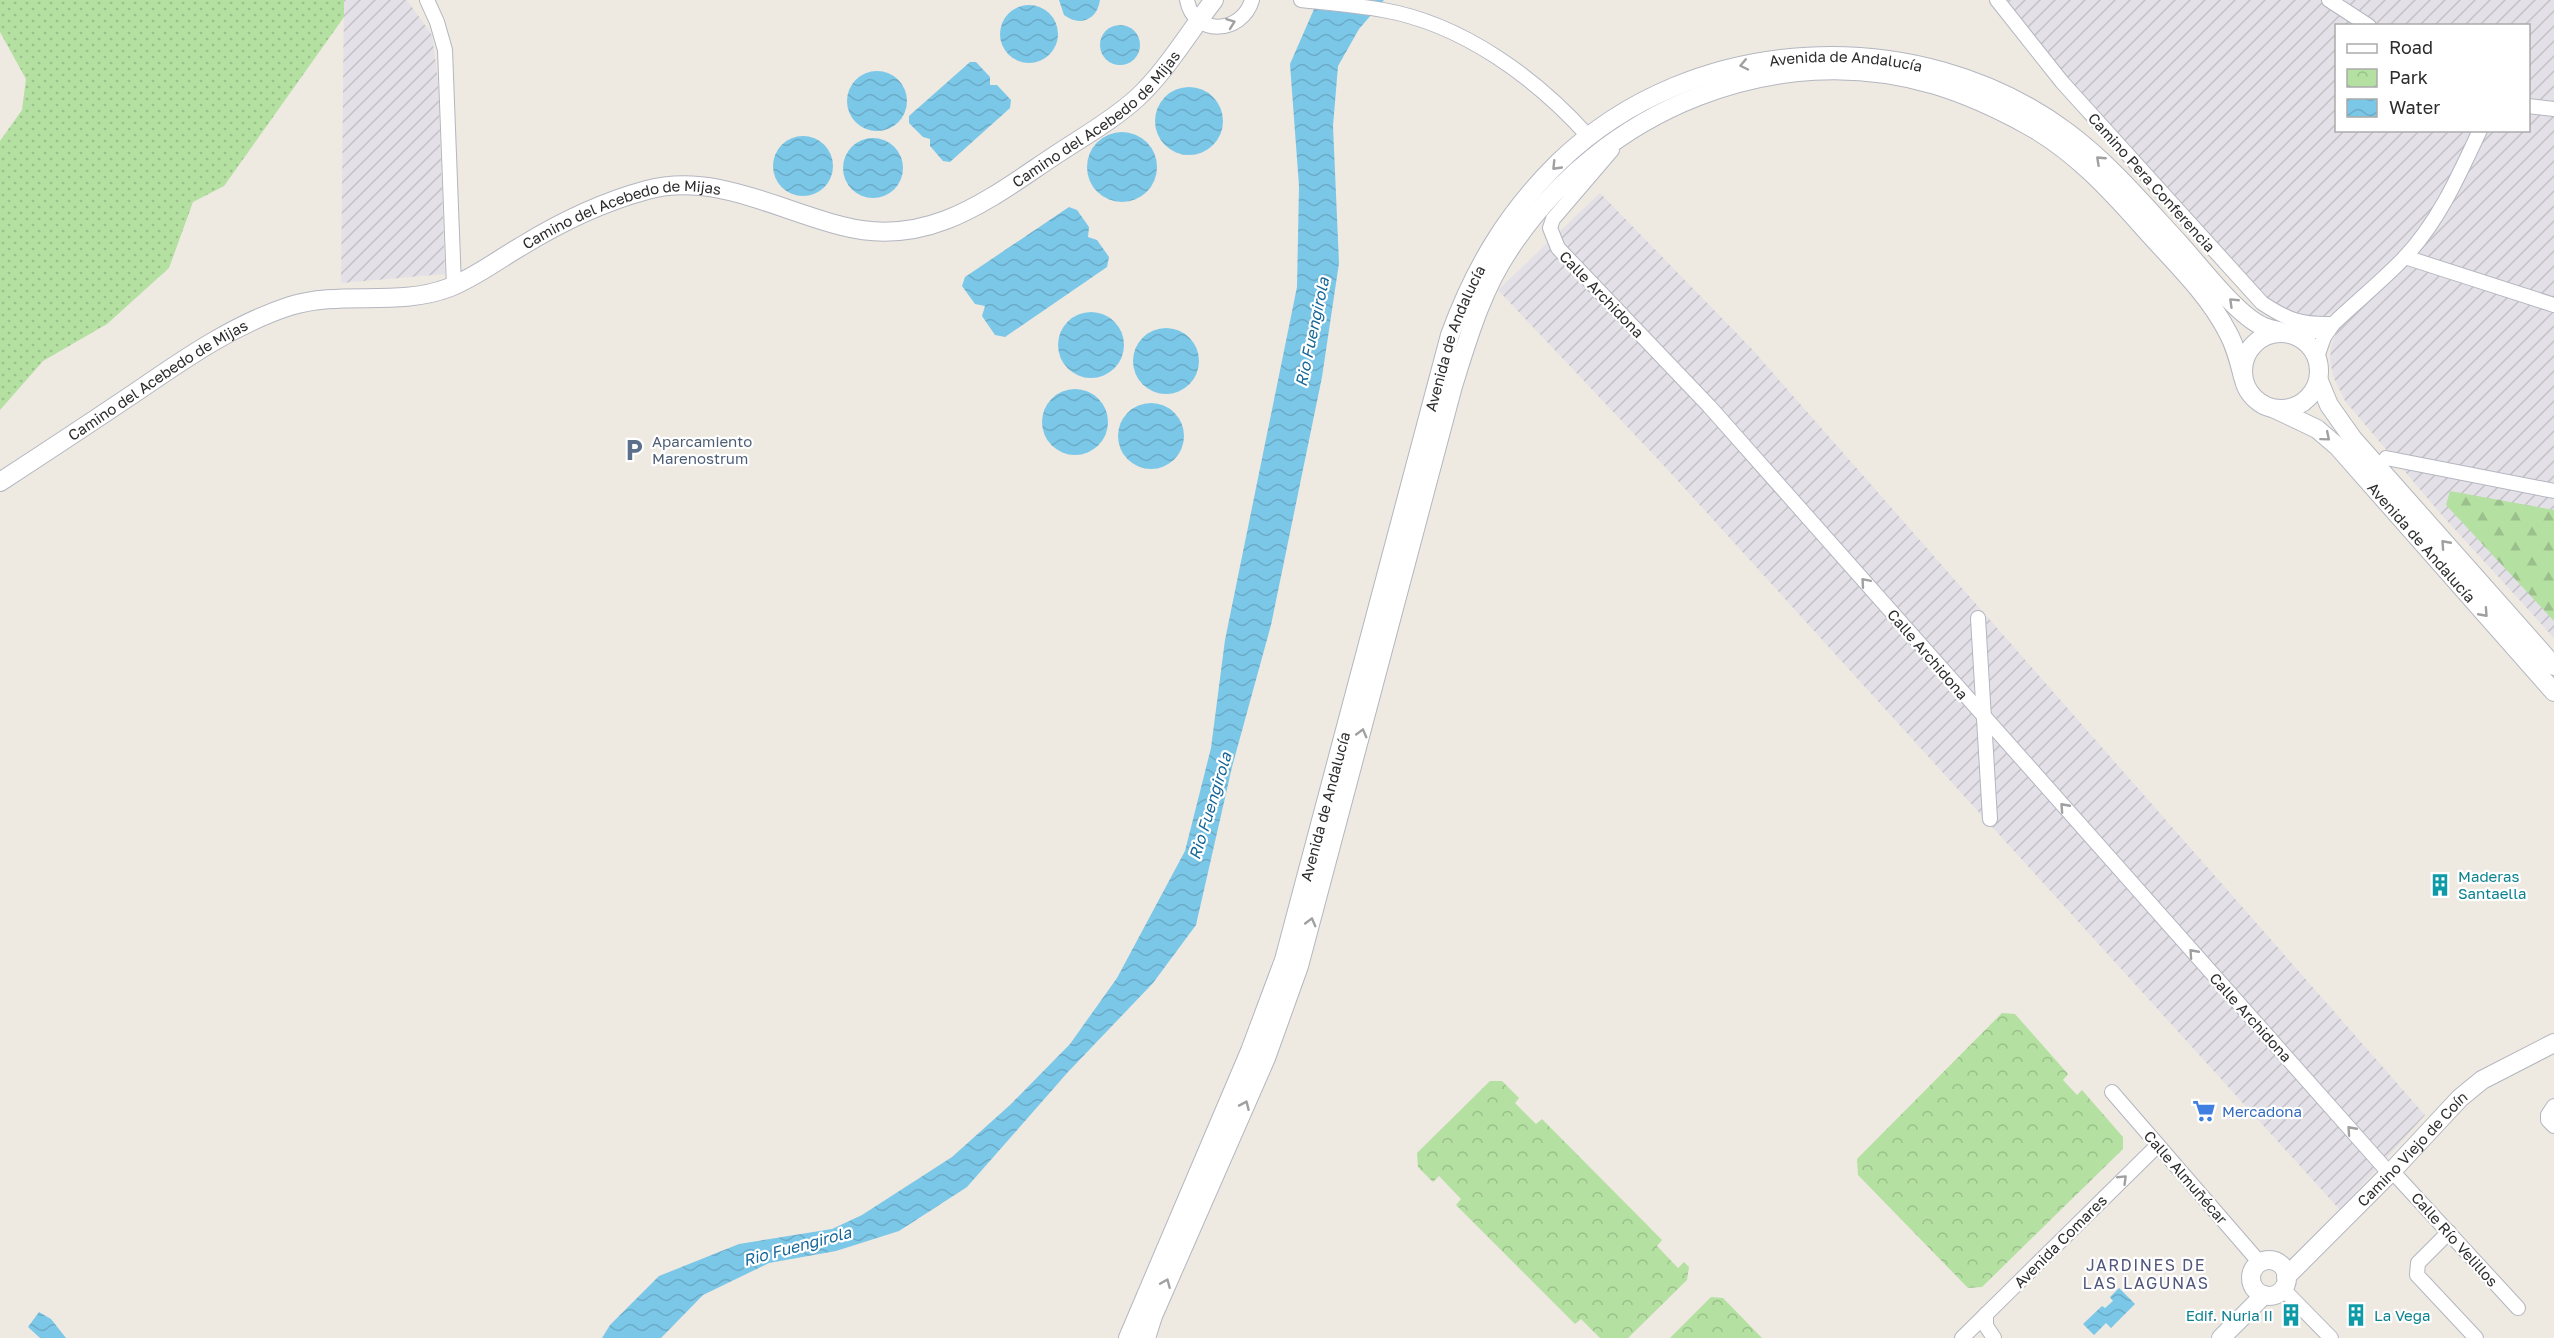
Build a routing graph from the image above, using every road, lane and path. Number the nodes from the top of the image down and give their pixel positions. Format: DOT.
graph roads {
  1 [pos="427,0"];
  2 [pos="1187,0"];
  3 [pos="1214,0"];
  4 [pos="1252,0"];
  5 [pos="1301,0"];
  6 [pos="1997,0"];
  7 [pos="2329,0"];
  8 [pos="1199,20"];
  9 [pos="2366,24"];
  10 [pos="2530,106"];
  11 [pos="2554,109"];
  12 [pos="1628,132"];
  13 [pos="2479,132"];
  14 [pos="1589,137"];
  15 [pos="2405,257"];
  16 [pos="454,286"];
  17 [pos="2554,305"];
  18 [pos="2332,324"];
  19 [pos="2285,332"];
  20 [pos="2317,357"];
  21 [pos="2243,377"];
  22 [pos="2319,381"];
  23 [pos="2275,409"];
  24 [pos="2386,458"];
  25 [pos="0,482"];
  26 [pos="2554,491"];
  27 [pos="1978,618"];
  28 [pos="2554,666"];
  29 [pos="2554,692"];
  30 [pos="1985,719"];
  31 [pos="1990,819"];
  32 [pos="2554,1043"];
  33 [pos="2112,1092"];
  34 [pos="2554,1106"];
  35 [pos="2554,1126"];
  36 [pos="2158,1145"];
  37 [pos="2391,1172"];
  38 [pos="2449,1232"];
  39 [pos="2260,1263"];
  40 [pos="2285,1283"];
  41 [pos="2264,1295"];
  42 [pos="2518,1308"];
  43 [pos="1986,1314"];
  44 [pos="1128,1338"];
  45 [pos="1146,1338"];
  46 [pos="1962,1338"];
  47 [pos="1994,1338"];
  48 [pos="2221,1338"];
  49 [pos="2331,1338"];
  50 [pos="2476,1338"];
  1 -- 16 [label="street"];
  2 -- 8 [label="street"];
  3 -- 8 [label="street, Camino del Acebedo de Mijas"];
  8 -- 4 [label="street, one-way"];
  5 -- 14 [label="street"];
  6 -- 18 [label="street, Camino Pera Conferencia"];
  7 -- 9 [label="street"];
  8 -- 16 [label="street, Camino del Acebedo de Mijas"];
  10 -- 11 [label="street"];
  12 -- 21 [label="street, Avenida de Andalucía"];
  30 -- 12 [label="street, Calle Archidona, one-way"];
  45 -- 12 [label="street, Avenida de Andalucía, one-way"];
  13 -- 15 [label="street"];
  19 -- 14 [label="street, Avenida de Andalucía, one-way"];
  14 -- 44 [label="street, Avenida de Andalucía, one-way"];
  15 -- 17 [label="street"];
  15 -- 18 [label="street"];
  16 -- 25 [label="street, Camino del Acebedo de Mijas"];
  18 -- 19 [label="street"];
  18 -- 20 [label="street"];
  19 -- 20 [label="street"];
  19 -- 21 [label="street"];
  20 -- 22 [label="street"];
  21 -- 23 [label="street"];
  22 -- 23 [label="street"];
  28 -- 22 [label="street, Avenida de Andalucía, one-way"];
  23 -- 29 [label="street, Avenida de Andalucía, one-way"];
  24 -- 26 [label="street"];
  27 -- 30 [label="street"];
  30 -- 31 [label="street"];
  37 -- 30 [label="street, Calle Archidona, one-way"];
  32 -- 37 [label="street, Camino Viejo de Coín"];
  33 -- 36 [label="street, Calle Almuñécar"];
  34 -- 35 [label="street"];
  36 -- 39 [label="street, Calle Almuñécar"];
  43 -- 36 [label="street, Avenida Comares, one-way"];
  37 -- 38 [label="street, Calle Río Velillos"];
  37 -- 40 [label="street, Camino Viejo de Coín"];
  38 -- 42 [label="street, Calle Río Velillos"];
  38 -- 50 [label="street"];
  39 -- 40 [label="street"];
  39 -- 41 [label="street"];
  40 -- 41 [label="street"];
  40 -- 49 [label="street"];
  41 -- 48 [label="street"];
  43 -- 46 [label="street, Avenida Comares"];
  43 -- 47 [label="street"];
}
